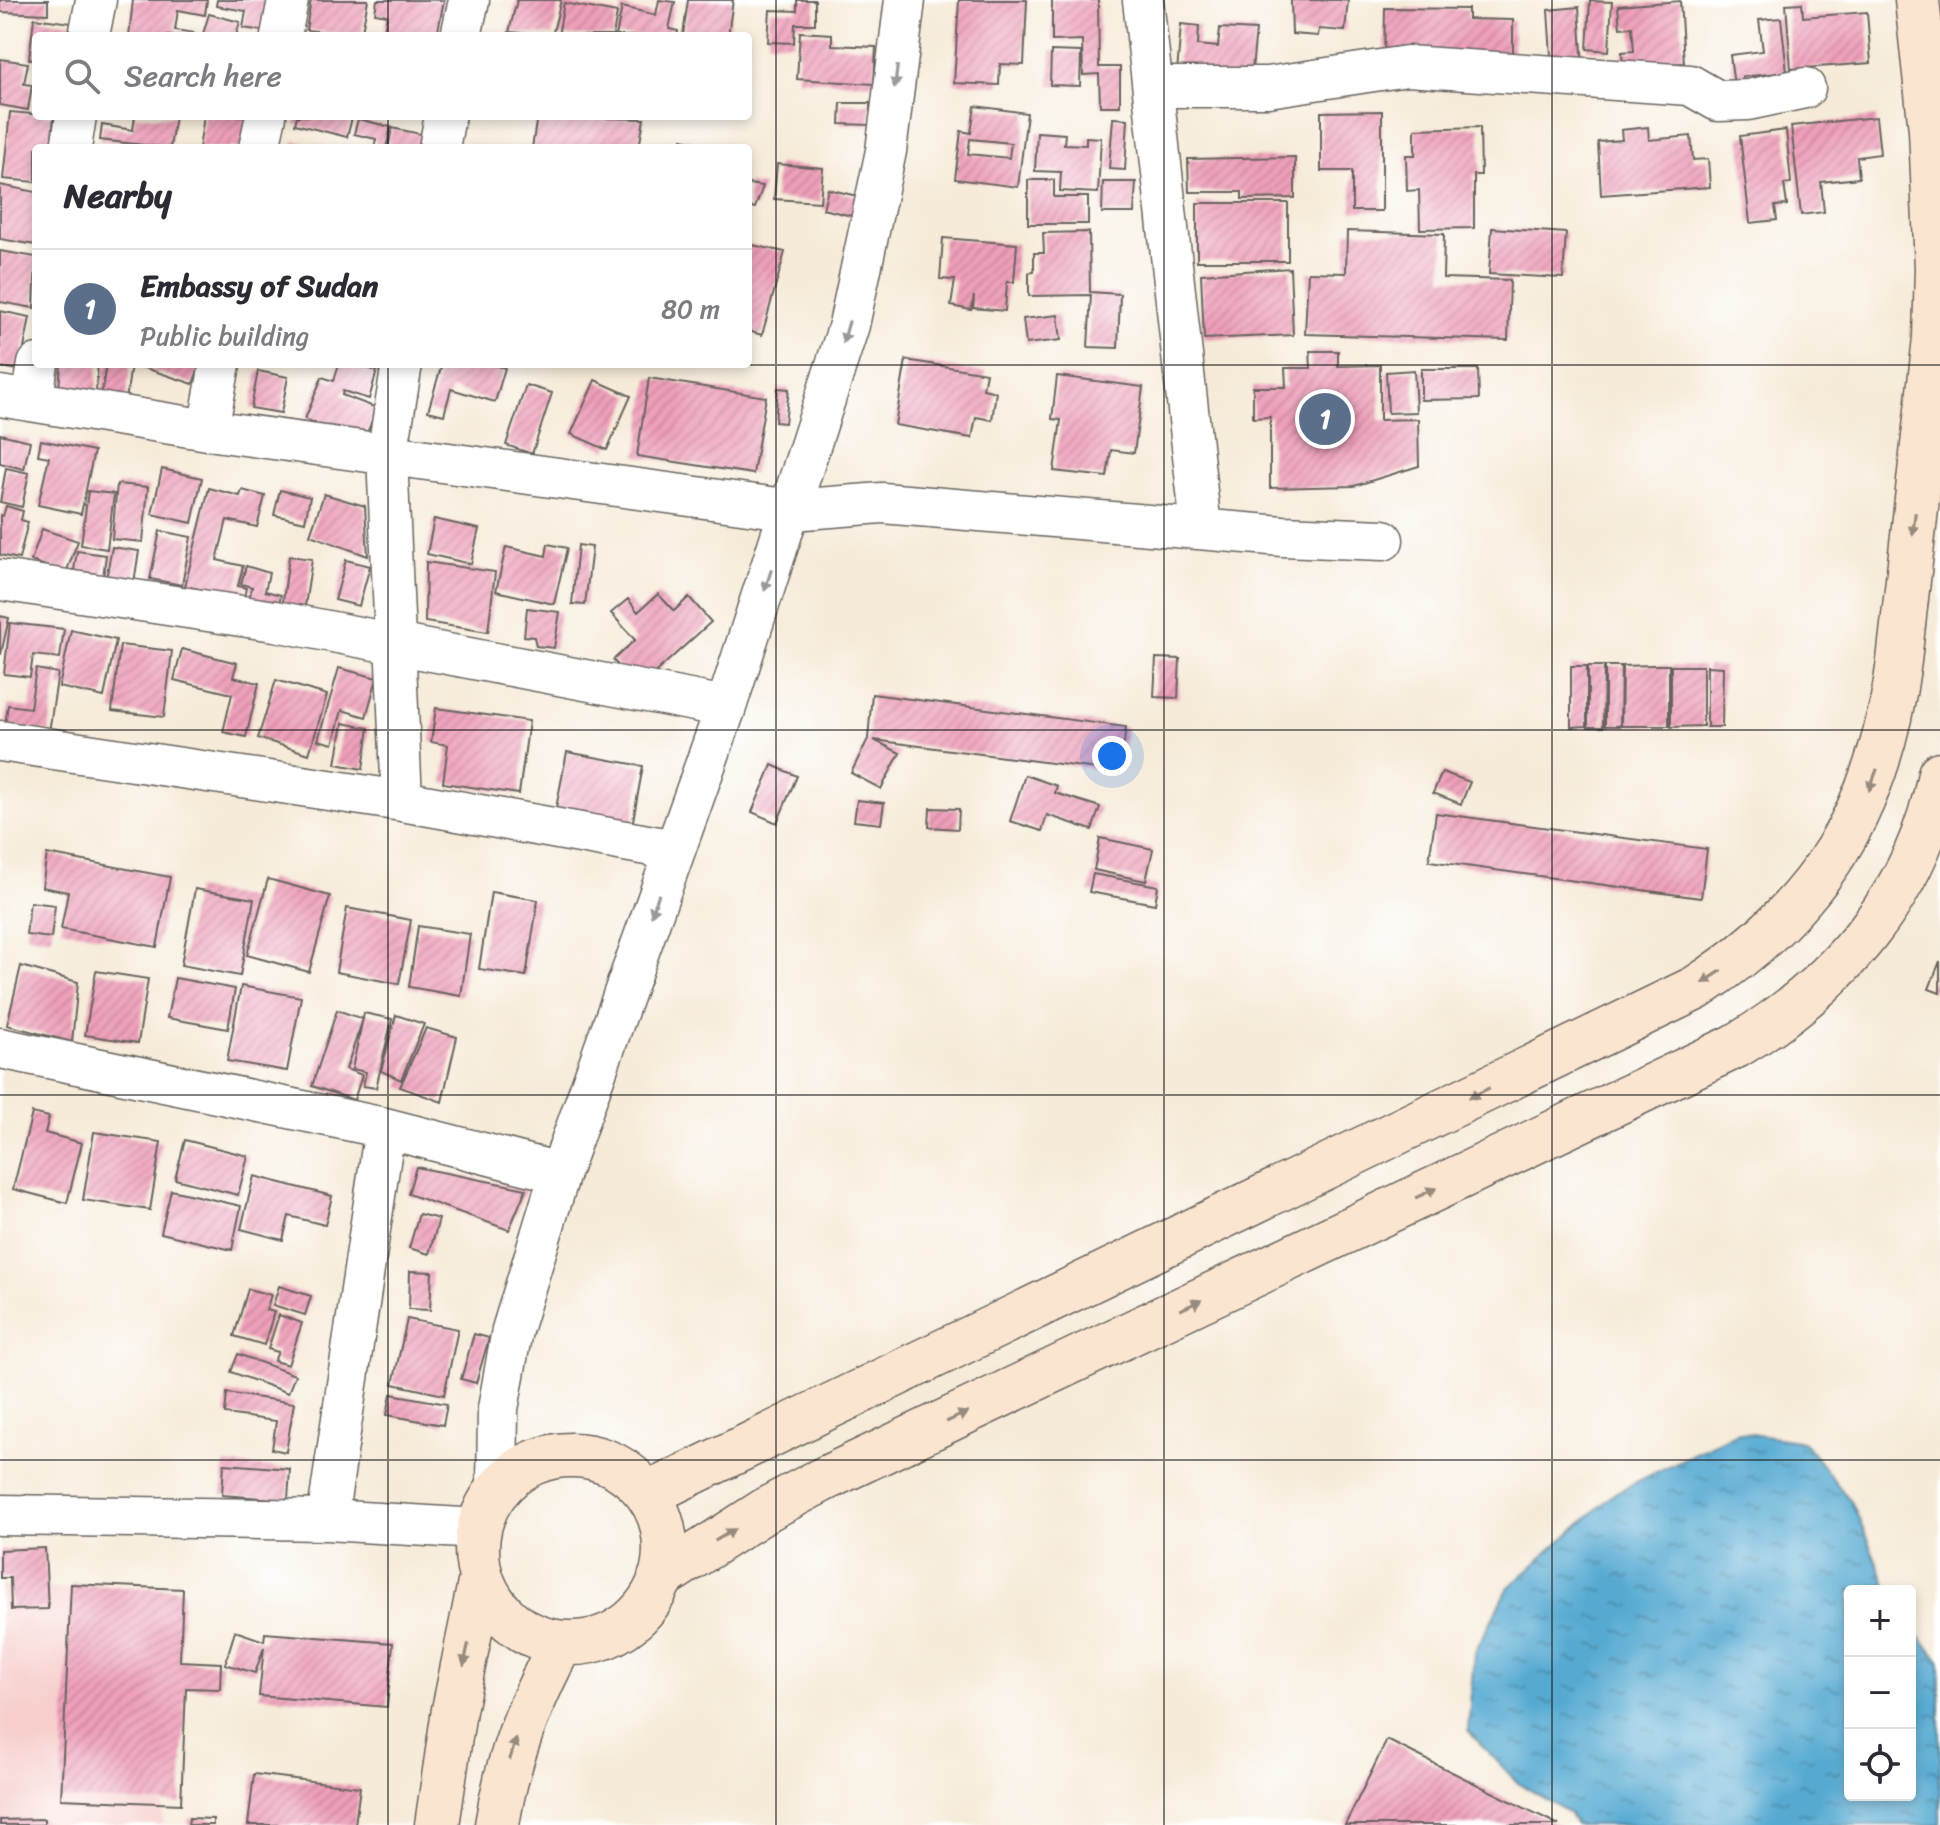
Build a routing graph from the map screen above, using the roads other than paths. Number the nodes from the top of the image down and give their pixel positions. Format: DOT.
graph roads {
  1 [pos="96,0"];
  2 [pos="288,0"];
  3 [pos="469,0"];
  4 [pos="905,0"];
  5 [pos="1143,0"];
  6 [pos="1917,0"];
  7 [pos="90,32"];
  8 [pos="282,32"];
  9 [pos="462,32"];
  10 [pos="1153,87"];
  11 [pos="1805,88"];
  12 [pos="75,120"];
  13 [pos="265,120"];
  14 [pos="444,120"];
  15 [pos="72,144"];
  16 [pos="260,144"];
  17 [pos="440,144"];
  18 [pos="219,368"];
  19 [pos="401,368"];
  20 [pos="23,387"];
  21 [pos="208,430"];
  22 [pos="387,455"];
  23 [pos="792,510"];
  24 [pos="1201,528"];
  25 [pos="1383,540"];
  26 [pos="0,580"];
  27 [pos="393,642"];
  28 [pos="726,707"];
  29 [pos="0,741"];
  30 [pos="1940,774"];
  31 [pos="402,801"];
  32 [pos="675,850"];
  33 [pos="0,1048"];
  34 [pos="385,1128"];
  35 [pos="560,1173"];
  36 [pos="648,1494"];
  37 [pos="488,1510"];
  38 [pos="0,1515"];
  39 [pos="327,1520"];
  40 [pos="481,1578"];
  41 [pos="660,1578"];
  42 [pos="561,1643"];
  43 [pos="437,1825"];
  44 [pos="497,1825"];
  1 -- 7 [label="street"];
  2 -- 8 [label="street"];
  3 -- 9 [label="street"];
  4 -- 23 [label="street, one-way"];
  5 -- 10 [label="street"];
  6 -- 36 [label="street, one-way"];
  10 -- 11 [label="street"];
  10 -- 24 [label="street"];
  12 -- 15 [label="street"];
  13 -- 16 [label="street"];
  14 -- 17 [label="street"];
  18 -- 21 [label="street"];
  19 -- 22 [label="street"];
  20 -- 21 [label="street"];
  21 -- 22 [label="street"];
  22 -- 23 [label="street"];
  22 -- 27 [label="street"];
  23 -- 24 [label="street"];
  23 -- 28 [label="street, one-way"];
  24 -- 25 [label="street"];
  26 -- 27 [label="street"];
  27 -- 28 [label="street"];
  27 -- 31 [label="street"];
  28 -- 32 [label="street"];
  29 -- 31 [label="street"];
  41 -- 30 [label="street, one-way"];
  31 -- 32 [label="street"];
  32 -- 35 [label="street, one-way"];
  33 -- 34 [label="street"];
  34 -- 35 [label="street"];
  34 -- 39 [label="street"];
  35 -- 37 [label="street"];
  36 -- 37 [label="street"];
  36 -- 41 [label="street"];
  37 -- 39 [label="street"];
  37 -- 40 [label="street"];
  38 -- 39 [label="street"];
  40 -- 42 [label="street"];
  40 -- 43 [label="street, one-way"];
  41 -- 42 [label="street"];
  44 -- 42 [label="street, one-way"];
}
